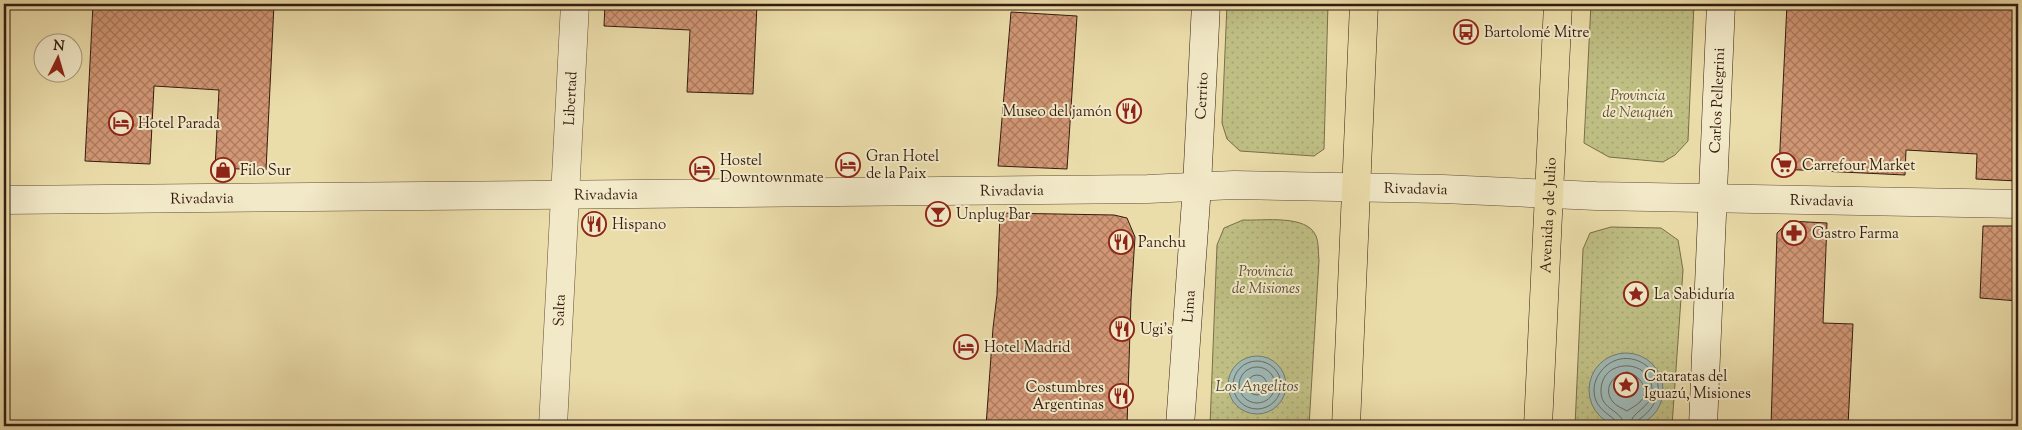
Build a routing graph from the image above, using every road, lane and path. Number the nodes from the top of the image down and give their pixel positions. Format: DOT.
graph roads {
  1 [pos="575,4"];
  2 [pos="1206,4"];
  3 [pos="1364,4"];
  4 [pos="1558,4"];
  5 [pos="1721,4"];
  6 [pos="1197,186"];
  7 [pos="1356,188"];
  8 [pos="566,194"];
  9 [pos="1549,194"];
  10 [pos="1712,197"];
  11 [pos="4,200"];
  12 [pos="2018,204"];
  13 [pos="553,426"];
  14 [pos="1180,426"];
  15 [pos="1346,426"];
  16 [pos="1538,426"];
  17 [pos="1703,426"];
  1 -- 8 [label="street, Libertad"];
  2 -- 6 [label="street, Cerrito"];
  3 -- 7 [label="highway"];
  4 -- 9 [label="highway, Avenida 9 de Julio"];
  5 -- 10 [label="street, Carlos Pellegrini"];
  6 -- 7 [label="street, Rivadavia"];
  6 -- 8 [label="street, Rivadavia"];
  6 -- 14 [label="street, Lima"];
  7 -- 9 [label="street, Rivadavia"];
  7 -- 15 [label="highway"];
  8 -- 11 [label="street, Rivadavia"];
  8 -- 13 [label="street, Salta"];
  9 -- 10 [label="street, Rivadavia"];
  9 -- 16 [label="highway, Avenida 9 de Julio"];
  10 -- 12 [label="street, Rivadavia"];
  10 -- 17 [label="street, Carlos Pellegrini"];
}
